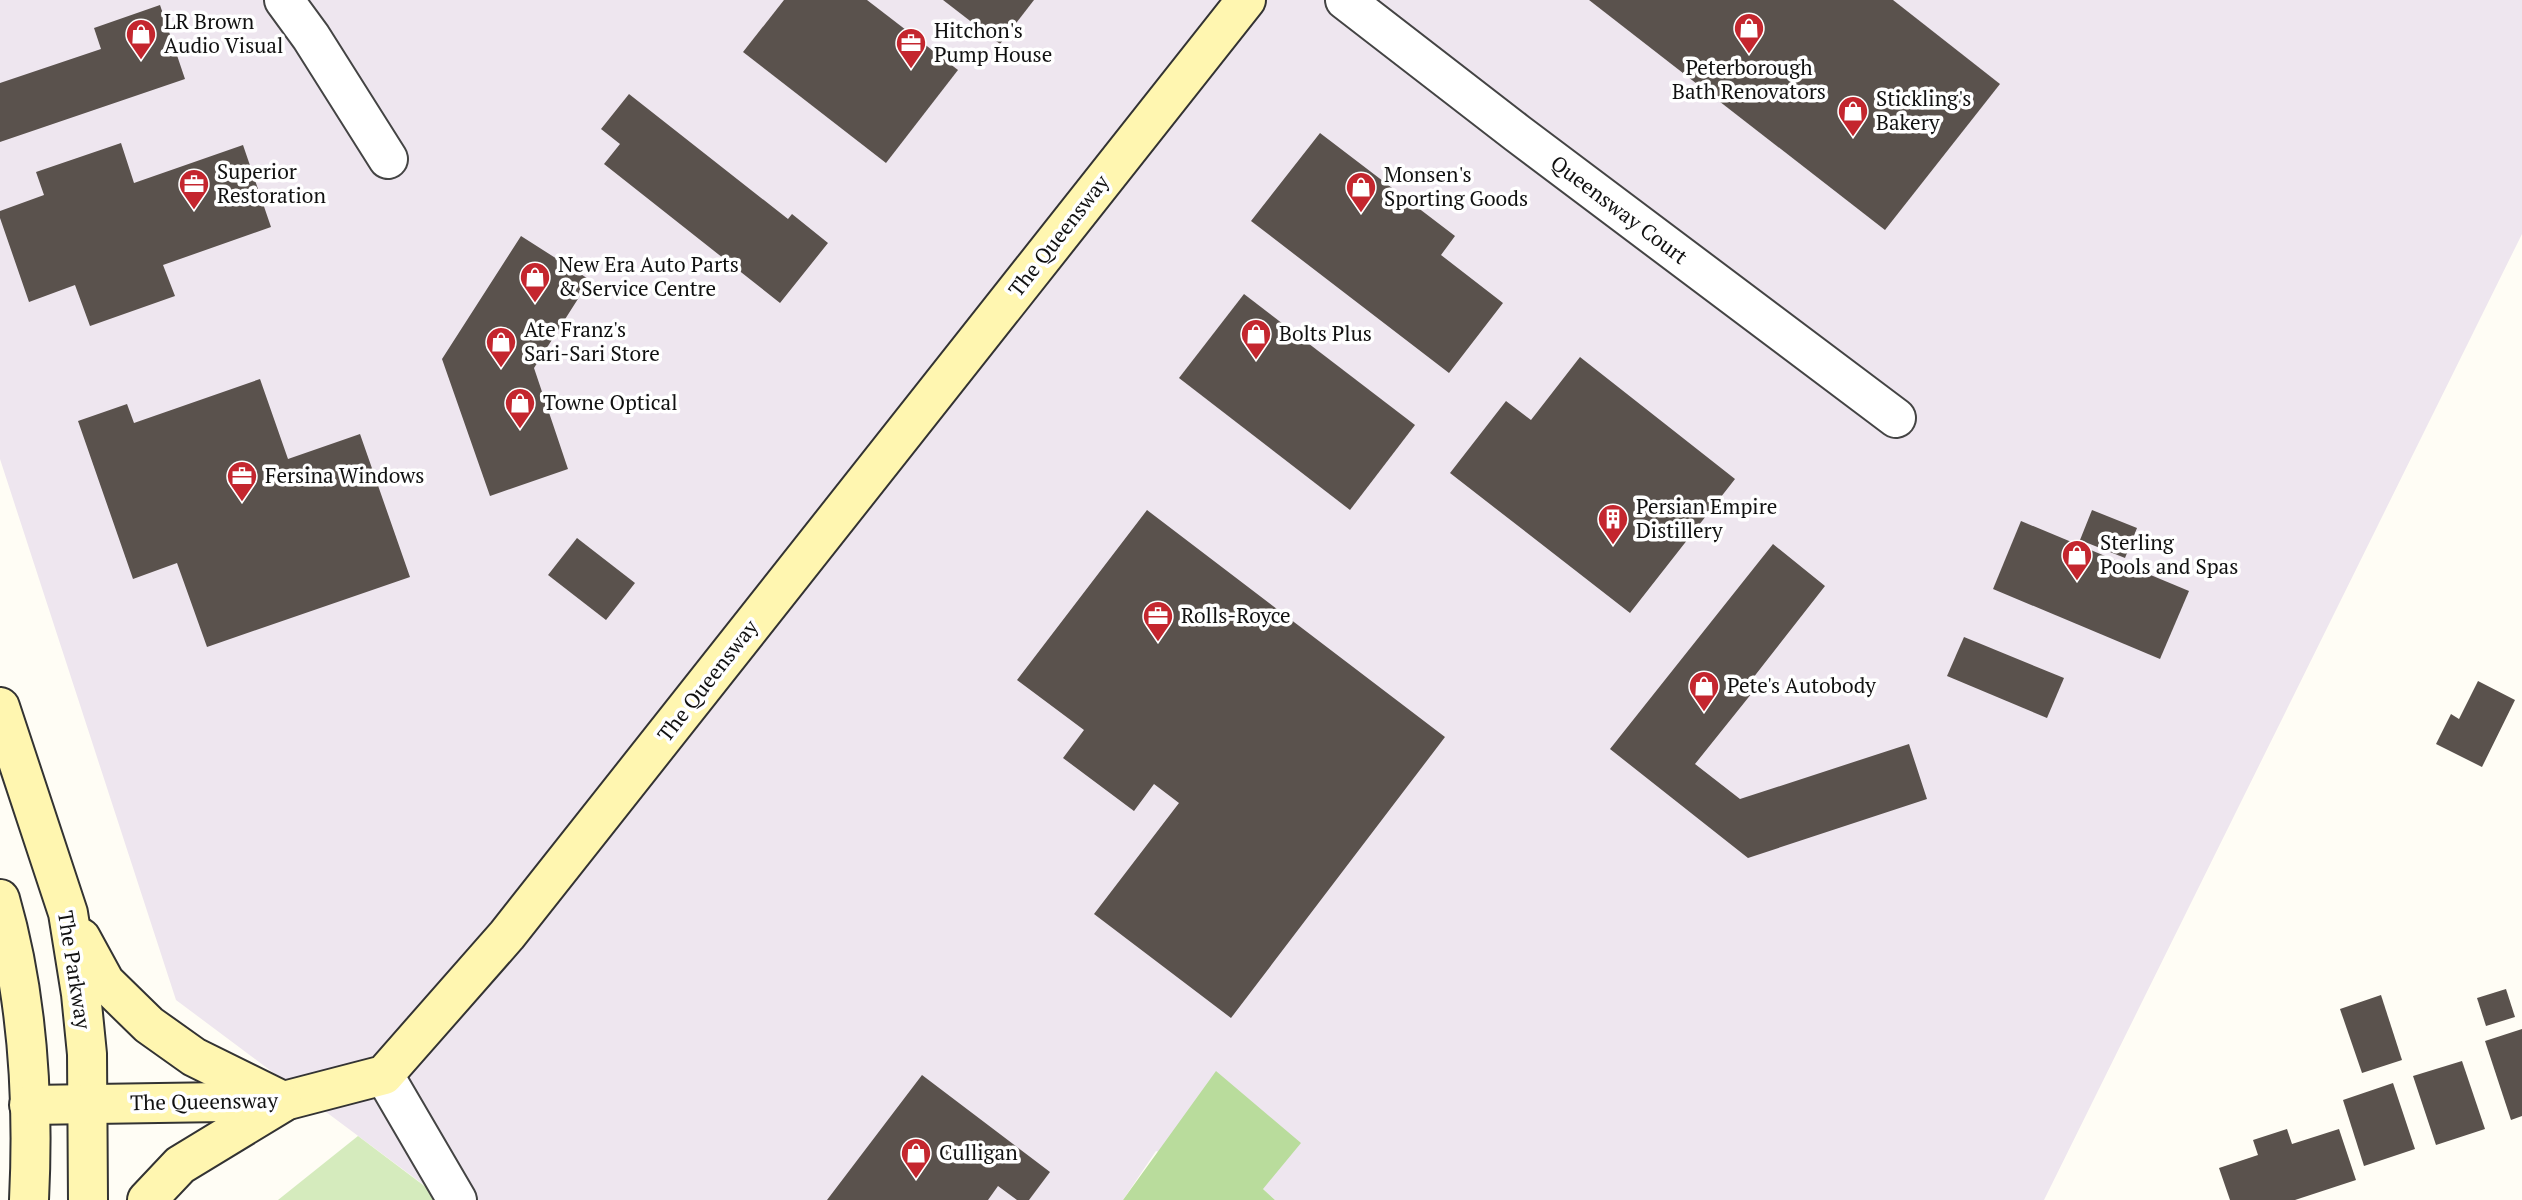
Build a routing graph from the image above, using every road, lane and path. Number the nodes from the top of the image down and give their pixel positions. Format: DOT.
graph roads {
  1 [pos="284,0"];
  2 [pos="1246,0"];
  3 [pos="1345,0"];
  4 [pos="388,159"];
  5 [pos="1896,418"];
  6 [pos="0,707"];
  7 [pos="0,899"];
  8 [pos="68,914"];
  9 [pos="384,1076"];
  10 [pos="284,1101"];
  11 [pos="88,1104"];
  12 [pos="29,1105"];
  13 [pos="29,1200"];
  14 [pos="88,1200"];
  15 [pos="147,1200"];
  16 [pos="457,1200"];
  1 -- 4 [label="street"];
  2 -- 9 [label="street, The Queensway"];
  3 -- 5 [label="street, Queensway Court"];
  6 -- 8 [label="street, The Parkway"];
  7 -- 12 [label="street"];
  8 -- 10 [label="street"];
  8 -- 11 [label="street, The Parkway"];
  9 -- 10 [label="street, The Queensway"];
  9 -- 16 [label="street"];
  10 -- 11 [label="street, The Queensway"];
  10 -- 15 [label="street"];
  11 -- 12 [label="street, The Queensway"];
  11 -- 14 [label="street, The Parkway"];
  12 -- 13 [label="street"];
}
